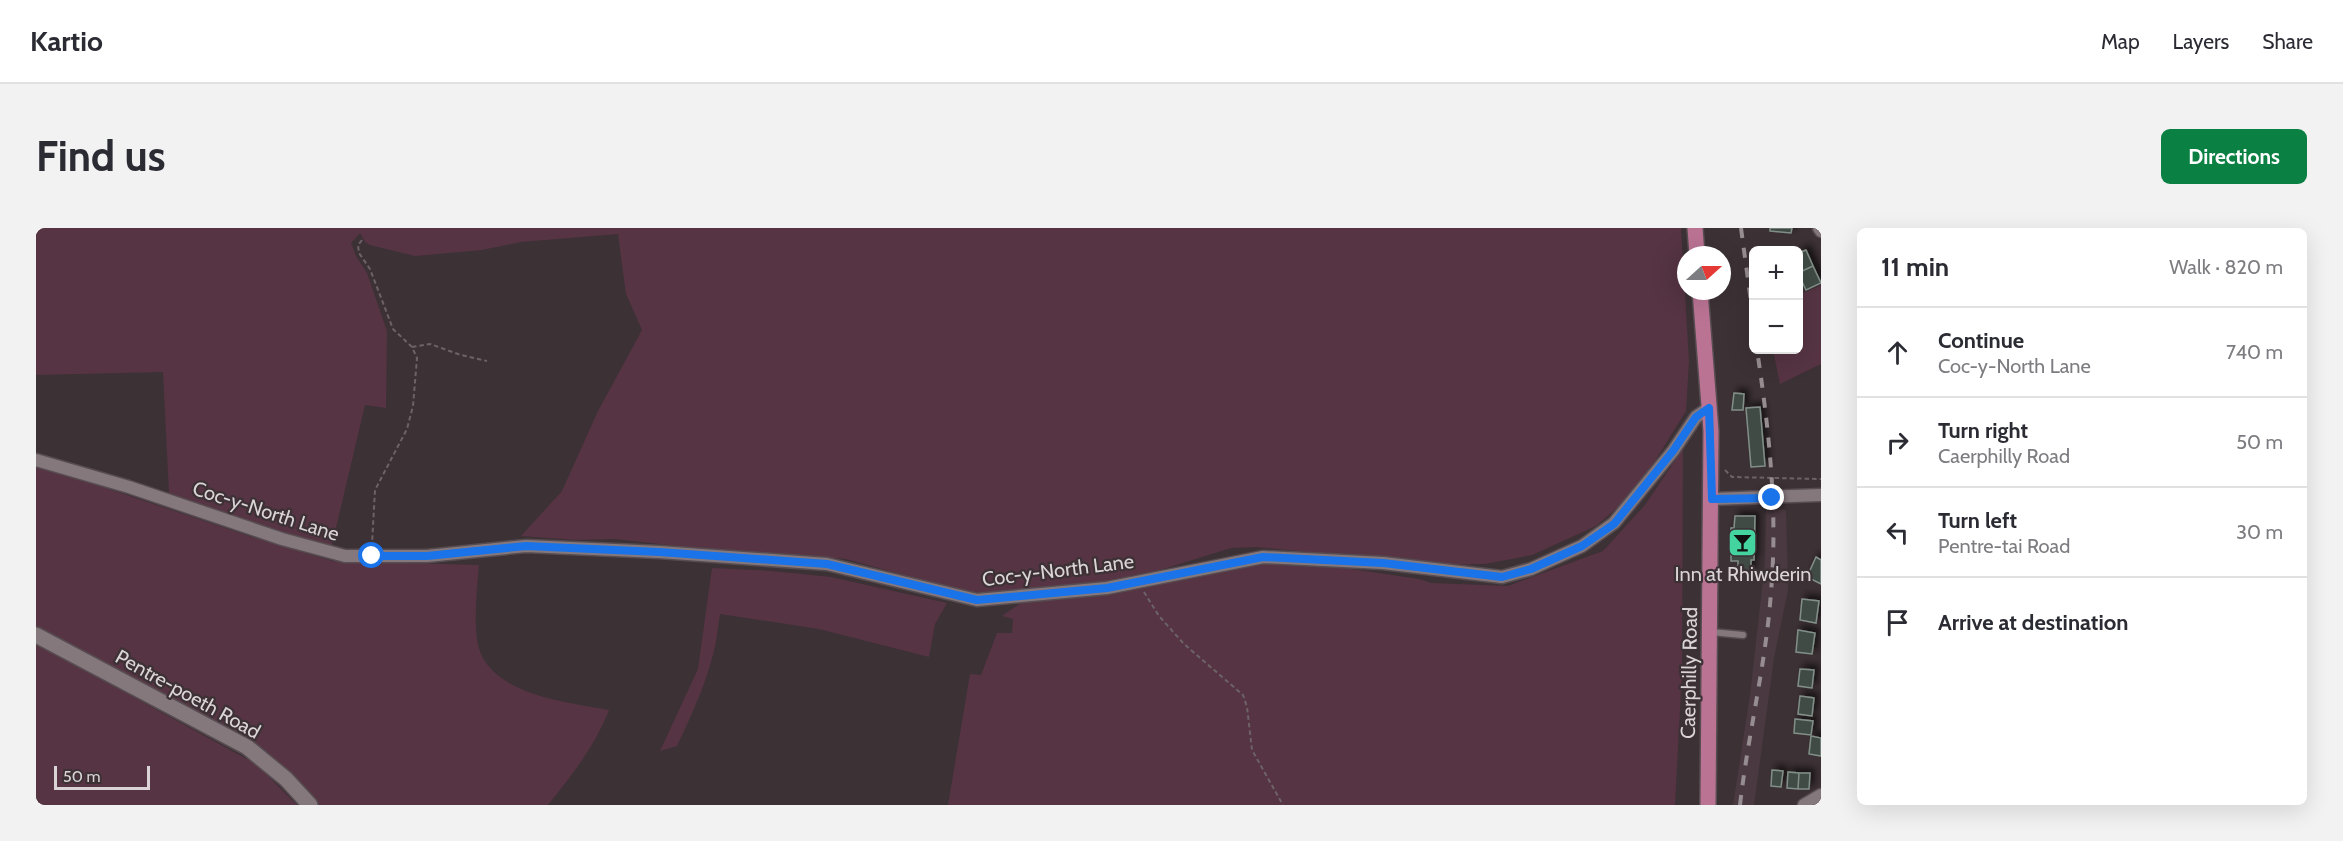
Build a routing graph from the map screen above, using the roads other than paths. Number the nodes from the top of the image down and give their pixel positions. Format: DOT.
graph roads {
  1 [pos="1695,228"];
  2 [pos="1696,246"];
  3 [pos="1701,300"];
  4 [pos="1709,408"];
  5 [pos="36,460"];
  6 [pos="1821,495"];
  7 [pos="1712,499"];
  8 [pos="1711,632"];
  9 [pos="36,635"];
  10 [pos="1743,636"];
  11 [pos="1821,795"];
  12 [pos="310,805"];
  13 [pos="1708,805"];
  14 [pos="1804,805"];
  1 -- 2 [label="main road"];
  3 -- 4 [label="main road, Caerphilly Road"];
  4 -- 5 [label="street, Coc-y-North Lane"];
  4 -- 7 [label="main road, Caerphilly Road"];
  6 -- 7 [label="street"];
  7 -- 8 [label="main road, Caerphilly Road"];
  8 -- 10 [label="lane"];
  8 -- 13 [label="main road, Caerphilly Road"];
  9 -- 12 [label="street, Pentre-poeth Road"];
  11 -- 14 [label="street"];
}
